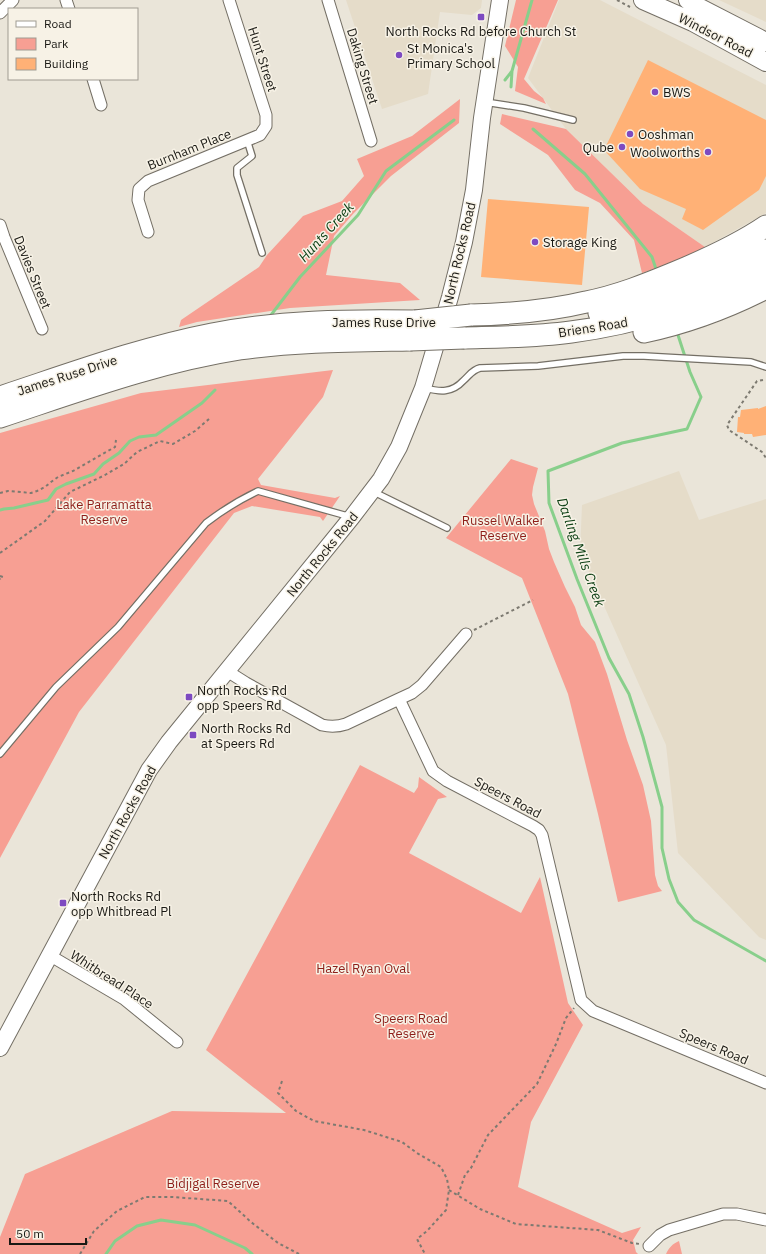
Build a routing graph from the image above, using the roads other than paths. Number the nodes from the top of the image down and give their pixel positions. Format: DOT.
graph roads {
  1 [pos="13,0"];
  2 [pos="229,0"];
  3 [pos="328,0"];
  4 [pos="500,0"];
  5 [pos="643,0"];
  6 [pos="696,9"];
  7 [pos="0,13"];
  8 [pos="766,42"];
  9 [pos="766,62"];
  10 [pos="93,80"];
  11 [pos="485,102"];
  12 [pos="101,105"];
  13 [pos="573,120"];
  14 [pos="266,126"];
  15 [pos="247,140"];
  16 [pos="371,140"];
  17 [pos="0,225"];
  18 [pos="766,226"];
  19 [pos="148,232"];
  20 [pos="2,238"];
  21 [pos="766,250"];
  22 [pos="262,253"];
  23 [pos="766,268"];
  24 [pos="766,288"];
  25 [pos="698,291"];
  26 [pos="639,311"];
  27 [pos="42,329"];
  28 [pos="467,330"];
  29 [pos="412,331"];
  30 [pos="766,367"];
  31 [pos="423,388"];
  32 [pos="0,397"];
  33 [pos="0,417"];
  34 [pos="372,491"];
  35 [pos="352,517"];
  36 [pos="447,528"];
  37 [pos="466,634"];
  38 [pos="227,671"];
  39 [pos="399,699"];
  40 [pos="0,754"];
  41 [pos="49,956"];
  42 [pos="178,1042"];
  43 [pos="0,1048"];
  44 [pos="766,1083"];
  45 [pos="766,1220"];
  46 [pos="649,1246"];
  1 -- 7 [label="street"];
  2 -- 14 [label="street, Hunt Street"];
  3 -- 16 [label="street, Daking Street"];
  4 -- 11 [label="main road, North Rocks Road"];
  5 -- 6 [label="main road, Windsor Road"];
  6 -- 8 [label="main road, Windsor Road"];
  6 -- 9 [label="main road, Windsor Road"];
  10 -- 12 [label="street"];
  11 -- 13 [label="lane"];
  11 -- 31 [label="main road, North Rocks Road"];
  14 -- 15 [label="street, Burnham Place"];
  15 -- 19 [label="street, Burnham Place"];
  15 -- 22 [label="lane"];
  17 -- 20 [label="street, Davies Street"];
  18 -- 25 [label="highway"];
  20 -- 27 [label="street, Davies Street"];
  21 -- 25 [label="highway"];
  23 -- 25 [label="highway, Briens Road"];
  24 -- 25 [label="highway"];
  25 -- 26 [label="highway, Briens Road"];
  25 -- 26 [label="highway"];
  26 -- 28 [label="highway, James Ruse Drive"];
  26 -- 28 [label="highway"];
  28 -- 29 [label="highway, James Ruse Drive, bridge"];
  29 -- 32 [label="highway, James Ruse Drive"];
  29 -- 33 [label="highway, James Ruse Drive"];
  30 -- 31 [label="lane"];
  31 -- 34 [label="main road, North Rocks Road"];
  34 -- 35 [label="main road, North Rocks Road"];
  34 -- 36 [label="lane"];
  35 -- 38 [label="main road, North Rocks Road"];
  35 -- 40 [label="lane"];
  37 -- 39 [label="street"];
  38 -- 39 [label="street"];
  38 -- 41 [label="main road, North Rocks Road"];
  39 -- 44 [label="street, Speers Road"];
  41 -- 42 [label="street, Whitbread Place"];
  41 -- 43 [label="main road, North Rocks Road"];
  45 -- 46 [label="street"];
}
